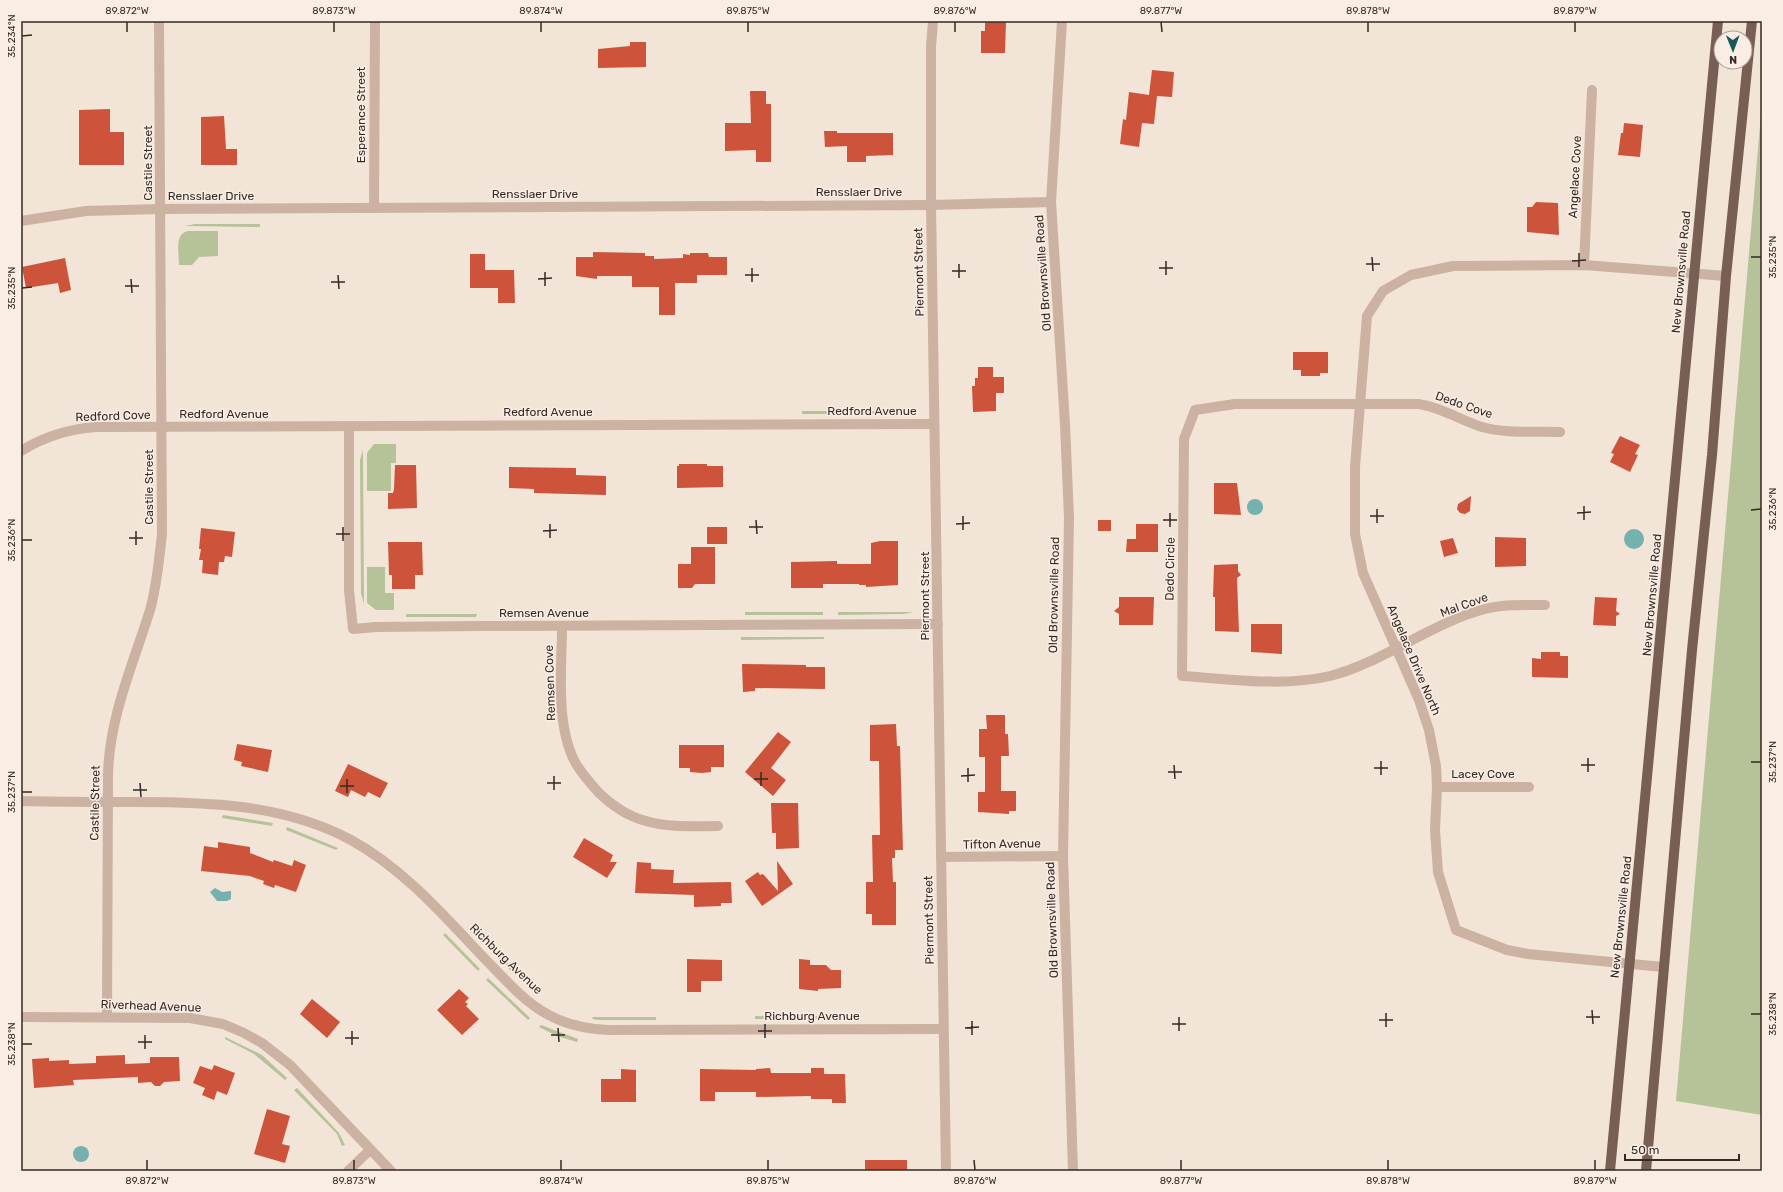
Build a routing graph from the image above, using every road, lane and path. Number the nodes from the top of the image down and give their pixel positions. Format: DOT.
graph roads {
  1 [pos="159,21"];
  2 [pos="374,21"];
  3 [pos="932,21"];
  4 [pos="1062,21"];
  5 [pos="1718,21"];
  6 [pos="1752,21"];
  7 [pos="1592,90"];
  8 [pos="1051,202"];
  9 [pos="931,205"];
  10 [pos="374,208"];
  11 [pos="161,209"];
  12 [pos="21,221"];
  13 [pos="1584,265"];
  14 [pos="1694,273"];
  15 [pos="1726,276"];
  16 [pos="1360,404"];
  17 [pos="934,424"];
  18 [pos="349,426"];
  19 [pos="162,427"];
  20 [pos="1560,432"];
  21 [pos="21,451"];
  22 [pos="1545,604"];
  23 [pos="938,624"];
  24 [pos="562,626"];
  25 [pos="1395,648"];
  26 [pos="1437,787"];
  27 [pos="1529,787"];
  28 [pos="21,802"];
  29 [pos="108,802"];
  30 [pos="718,826"];
  31 [pos="1063,856"];
  32 [pos="941,857"];
  33 [pos="1628,964"];
  34 [pos="1663,967"];
  35 [pos="21,1017"];
  36 [pos="107,1017"];
  37 [pos="943,1029"];
  38 [pos="370,1150"];
  39 [pos="348,1171"];
  40 [pos="391,1171"];
  41 [pos="946,1171"];
  42 [pos="1073,1171"];
  43 [pos="1610,1171"];
  44 [pos="1646,1171"];
  1 -- 11 [label="street, Castile Street"];
  2 -- 10 [label="street, Esperance Street"];
  3 -- 9 [label="street, Piermont Street"];
  4 -- 8 [label="street, Old Brownsville Road"];
  5 -- 14 [label="main road, New Brownsville Road"];
  6 -- 15 [label="main road"];
  7 -- 13 [label="street, Angelace Cove"];
  8 -- 9 [label="street, Rensslaer Drive"];
  8 -- 31 [label="street, Old Brownsville Road"];
  9 -- 10 [label="street, Rensslaer Drive"];
  9 -- 17 [label="street, Piermont Street"];
  10 -- 11 [label="street, Rensslaer Drive"];
  11 -- 12 [label="street, Rensslaer Drive"];
  11 -- 19 [label="street, Castile Street"];
  13 -- 14 [label="street, Angelace Drive North"];
  13 -- 16 [label="street, Angelace Drive North"];
  14 -- 15 [label="street, Angelace Drive North"];
  14 -- 33 [label="main road, New Brownsville Road"];
  15 -- 34 [label="main road"];
  16 -- 20 [label="street, Dedo Cove"];
  16 -- 25 [label="street, Angelace Drive North"];
  16 -- 25 [label="street, Dedo Circle"];
  17 -- 18 [label="street, Redford Avenue"];
  17 -- 23 [label="street, Piermont Street"];
  18 -- 19 [label="street, Redford Avenue"];
  18 -- 24 [label="street, Remsen Avenue"];
  19 -- 21 [label="street, Redford Cove"];
  19 -- 29 [label="street, Castile Street"];
  22 -- 25 [label="street, Mal Cove"];
  23 -- 24 [label="street, Remsen Avenue"];
  23 -- 32 [label="street, Piermont Street"];
  24 -- 30 [label="street, Remsen Cove"];
  25 -- 26 [label="street, Angelace Drive North"];
  26 -- 27 [label="street, Lacey Cove"];
  26 -- 33 [label="street, Angelace Drive North"];
  28 -- 29 [label="street, Richburg Avenue"];
  29 -- 36 [label="street, Castile Street"];
  29 -- 37 [label="street, Richburg Avenue"];
  31 -- 32 [label="street, Tifton Avenue"];
  31 -- 42 [label="street, Old Brownsville Road"];
  32 -- 37 [label="street, Piermont Street"];
  33 -- 34 [label="street, Angelace Drive North"];
  33 -- 43 [label="main road, New Brownsville Road"];
  34 -- 44 [label="main road"];
  35 -- 36 [label="street, Riverhead Avenue"];
  36 -- 38 [label="street, Riverhead Avenue"];
  37 -- 41 [label="street, Piermont Street"];
  38 -- 39 [label="street"];
  38 -- 40 [label="street, Riverhead Avenue"];
}
